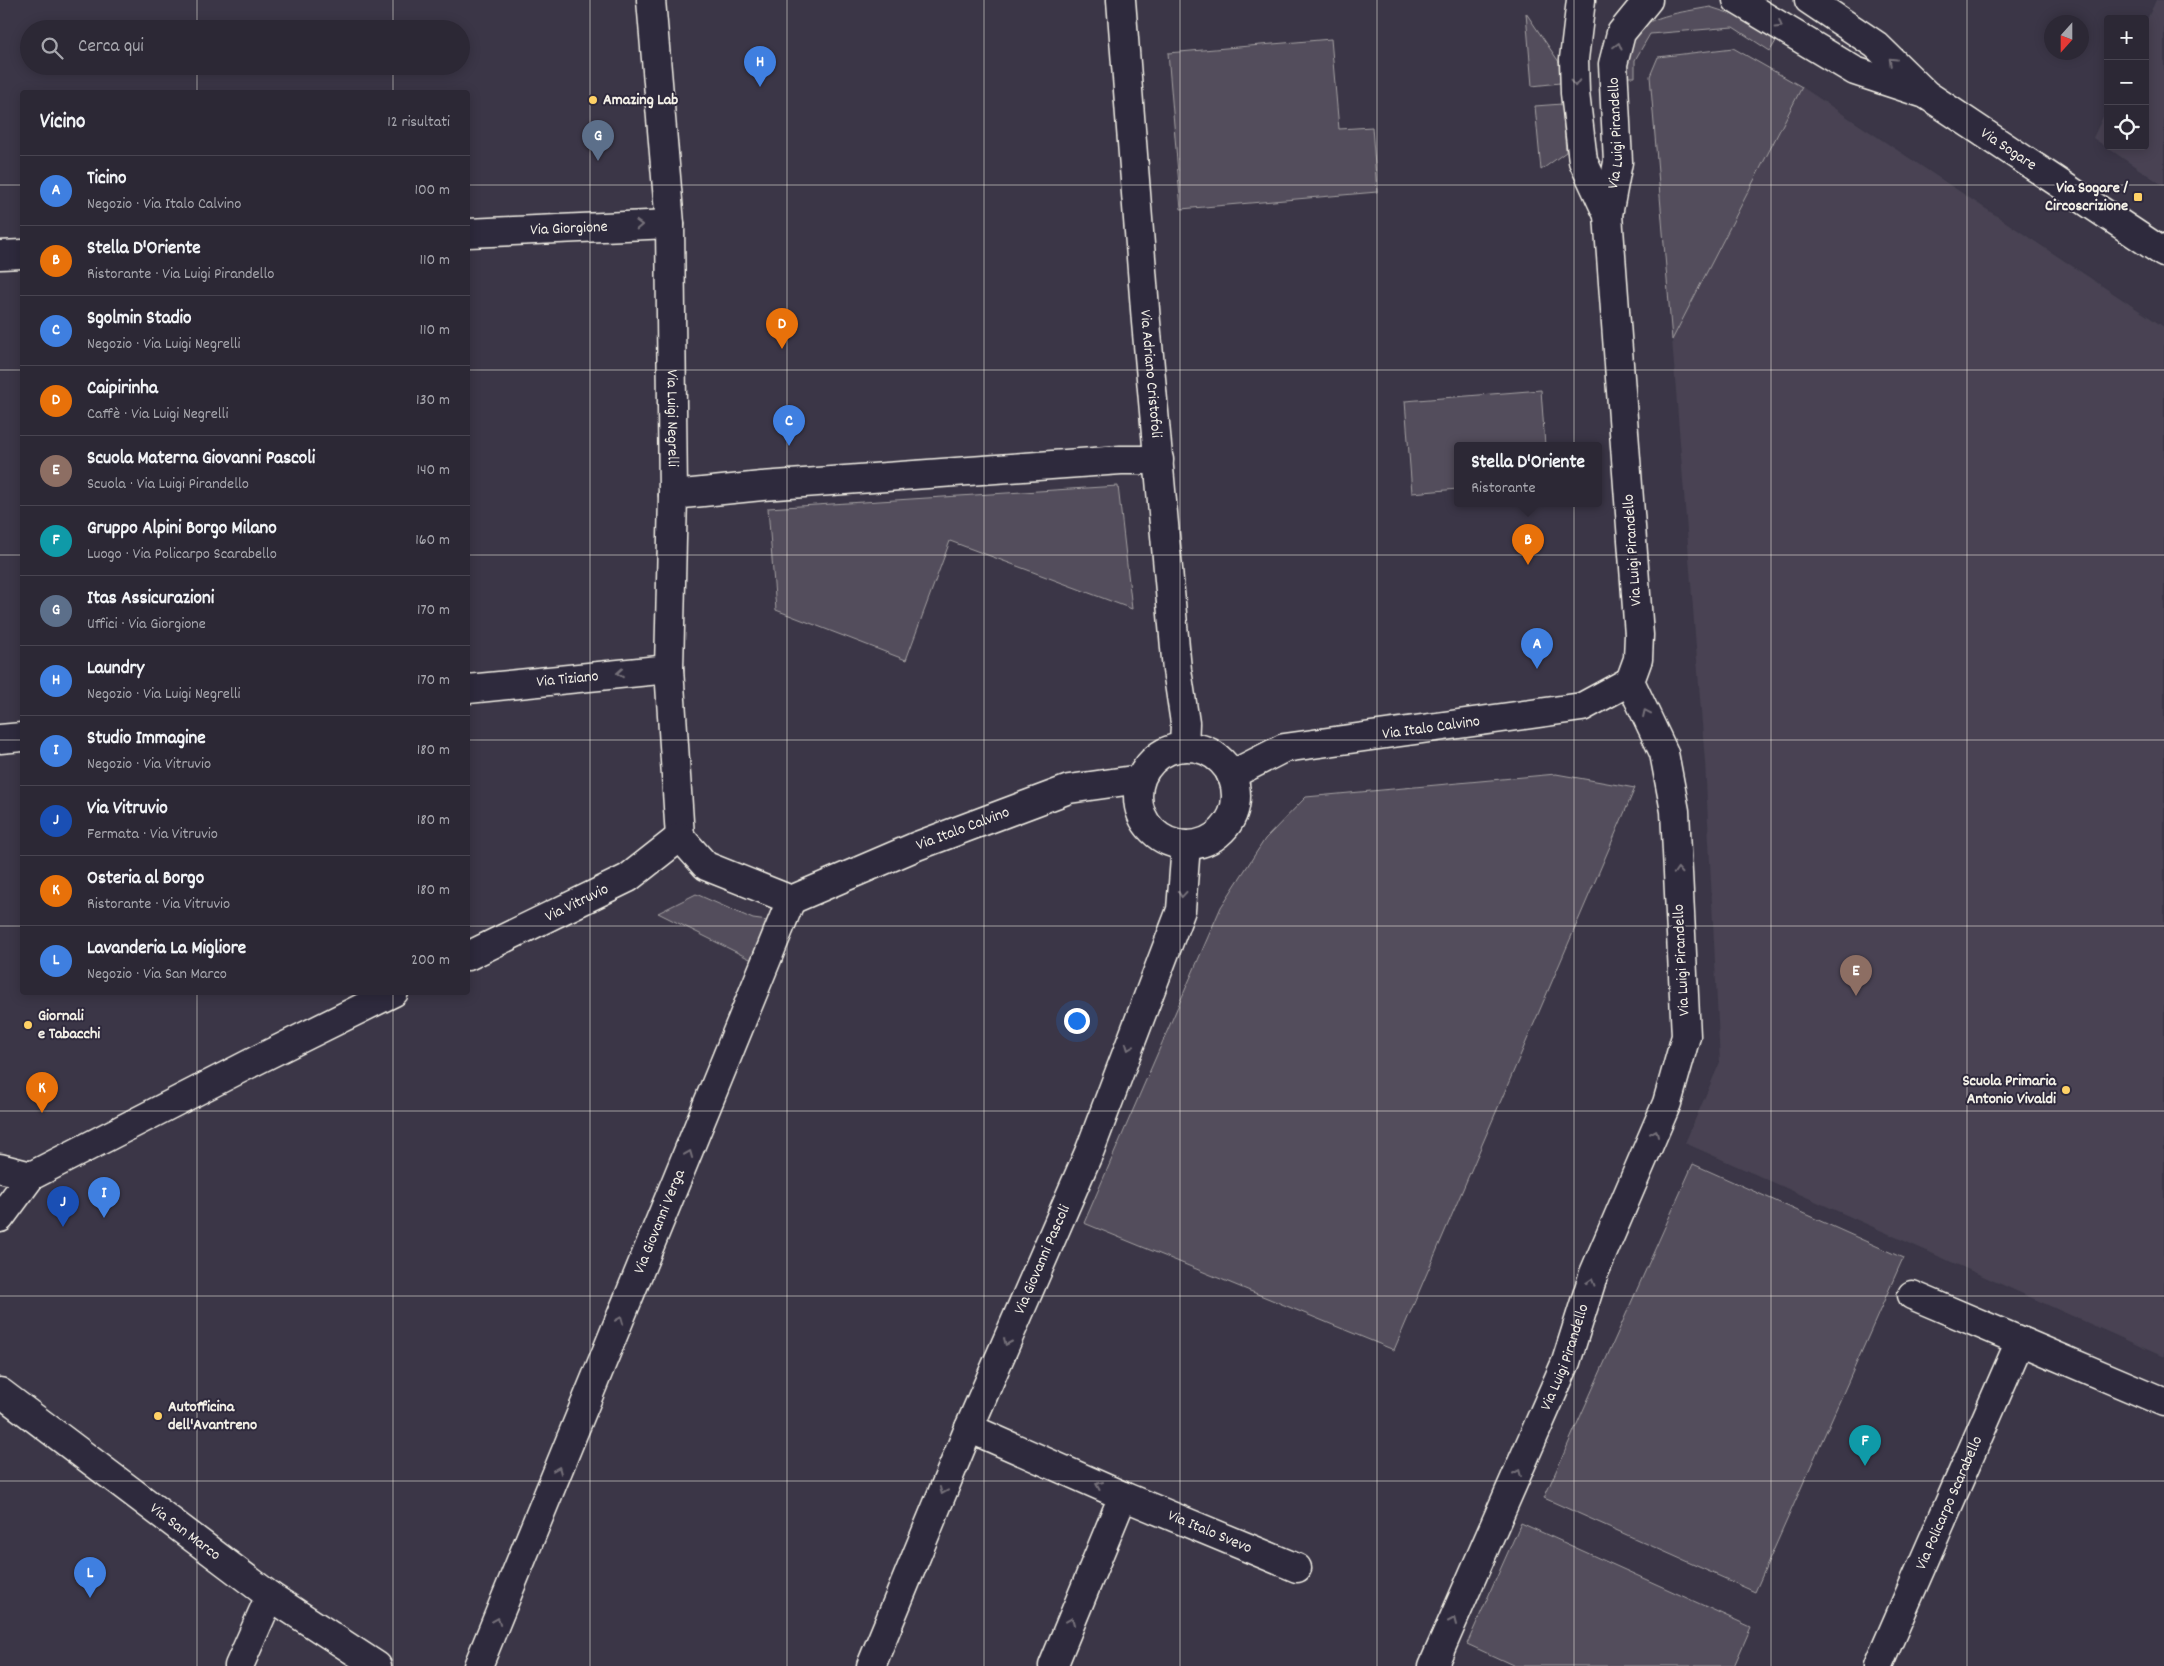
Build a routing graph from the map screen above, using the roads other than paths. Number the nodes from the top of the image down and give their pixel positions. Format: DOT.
graph roads {
  1 [pos="651,0"];
  2 [pos="1122,0"];
  3 [pos="1581,0"];
  4 [pos="1648,0"];
  5 [pos="1737,0"];
  6 [pos="1809,0"];
  7 [pos="1927,95"];
  8 [pos="1608,215"];
  9 [pos="670,224"];
  10 [pos="470,233"];
  11 [pos="2164,253"];
  12 [pos="20,254"];
  13 [pos="0,255"];
  14 [pos="1159,460"];
  15 [pos="673,495"];
  16 [pos="669,668"];
  17 [pos="1630,681"];
  18 [pos="470,689"];
  19 [pos="20,737"];
  20 [pos="0,739"];
  21 [pos="1184,747"];
  22 [pos="1231,775"];
  23 [pos="1140,779"];
  24 [pos="680,837"];
  25 [pos="1186,845"];
  26 [pos="791,900"];
  27 [pos="470,955"];
  28 [pos="388,995"];
  29 [pos="0,1168"];
  30 [pos="31,1176"];
  31 [pos="0,1218"];
  32 [pos="1912,1295"];
  33 [pos="2020,1341"];
  34 [pos="0,1392"];
  35 [pos="2164,1402"];
  36 [pos="969,1428"];
  37 [pos="1124,1496"];
  38 [pos="1297,1568"];
  39 [pos="270,1596"];
  40 [pos="239,1666"];
  41 [pos="377,1666"];
  42 [pos="478,1666"];
  43 [pos="871,1666"];
  44 [pos="1053,1666"];
  45 [pos="1433,1666"];
  46 [pos="1878,1666"];
  1 -- 9 [label="street, Via Luigi Negrelli"];
  2 -- 14 [label="street, Via Adriano Cristofoli"];
  3 -- 8 [label="street, Via Luigi Pirandello, one-way"];
  8 -- 4 [label="street, Via Luigi Pirandello, one-way"];
  5 -- 7 [label="street, Via Sogare, one-way"];
  7 -- 6 [label="street, Via Sogare, one-way"];
  7 -- 11 [label="street, Via Sogare"];
  8 -- 17 [label="street, Via Luigi Pirandello"];
  10 -- 9 [label="street, Via Giorgione, one-way"];
  9 -- 15 [label="street, Via Luigi Negrelli"];
  12 -- 13 [label="street"];
  14 -- 15 [label="street"];
  14 -- 21 [label="street, Via Adriano Cristofoli"];
  15 -- 16 [label="street, Via Luigi Negrelli"];
  16 -- 18 [label="street, Via Tiziano, one-way"];
  16 -- 24 [label="street, Via Luigi Negrelli"];
  17 -- 22 [label="street, Via Italo Calvino"];
  45 -- 17 [label="street, Via Luigi Pirandello, one-way"];
  19 -- 20 [label="street"];
  21 -- 22 [label="street"];
  21 -- 23 [label="street"];
  22 -- 25 [label="street"];
  23 -- 25 [label="street"];
  23 -- 26 [label="street, Via Italo Calvino"];
  24 -- 26 [label="street"];
  24 -- 27 [label="street, Via Vitruvio"];
  25 -- 36 [label="street, Via Giovanni Pascoli, one-way"];
  42 -- 26 [label="street, Via Giovanni Verga, one-way"];
  28 -- 30 [label="street"];
  29 -- 30 [label="street"];
  30 -- 31 [label="street"];
  32 -- 33 [label="street"];
  33 -- 35 [label="street"];
  33 -- 46 [label="street, Via Policarpo Scarabello"];
  34 -- 39 [label="street, Via San Marco"];
  37 -- 36 [label="street, Via Italo Svevo, one-way"];
  36 -- 43 [label="street, Via Giovanni Pascoli, one-way"];
  37 -- 38 [label="street, Via Italo Svevo"];
  44 -- 37 [label="street, one-way"];
  39 -- 40 [label="street"];
  39 -- 41 [label="street, Via San Marco"];
}
